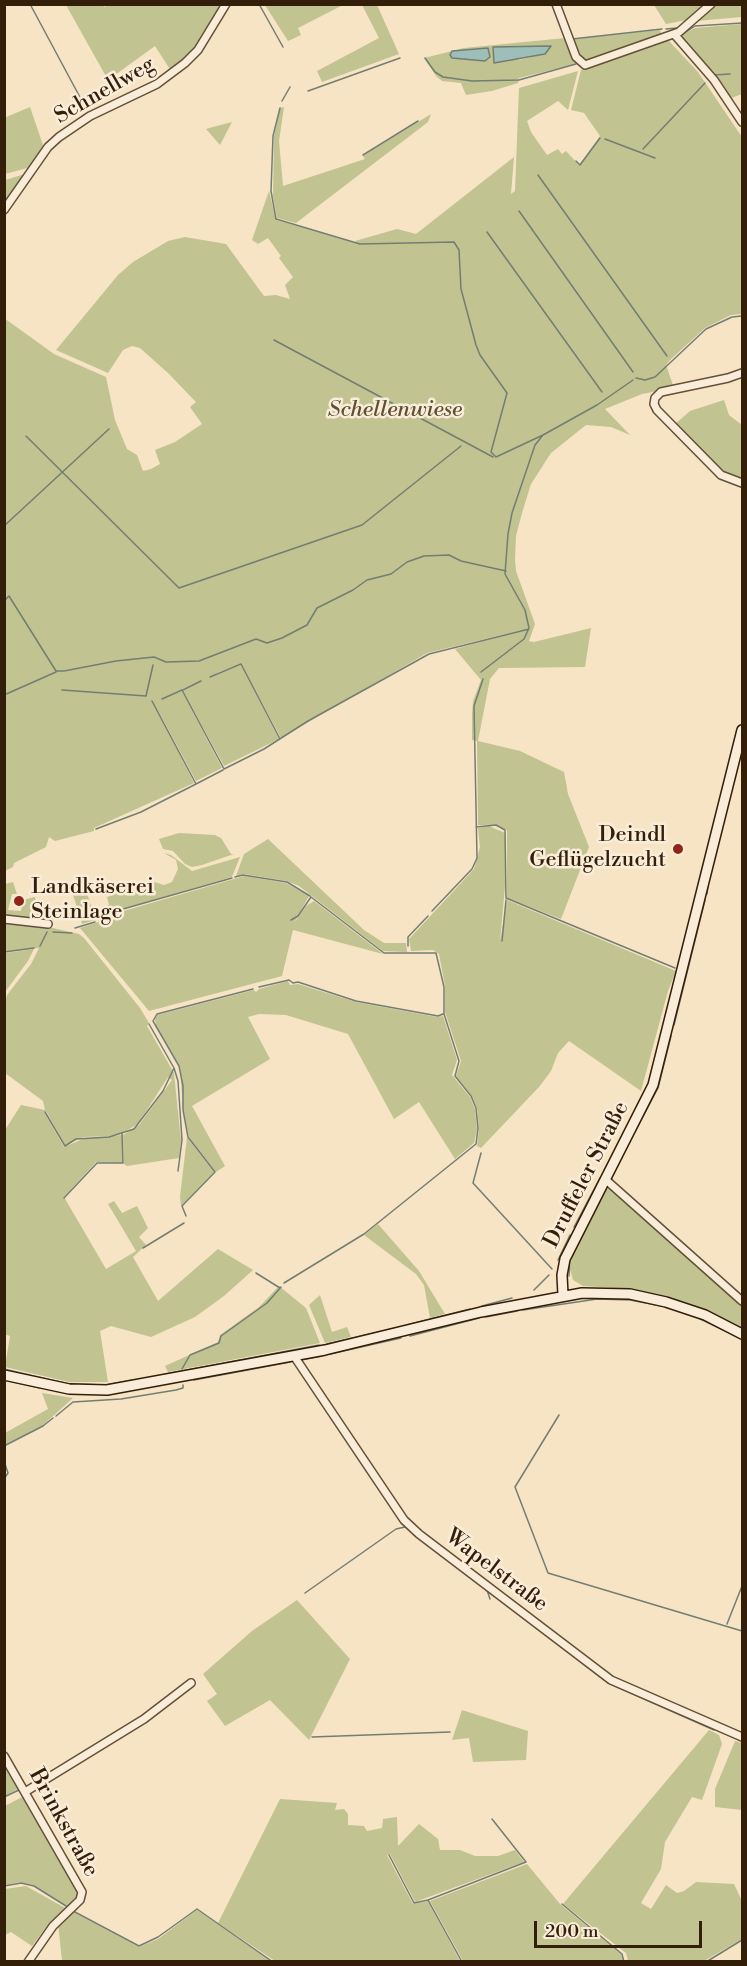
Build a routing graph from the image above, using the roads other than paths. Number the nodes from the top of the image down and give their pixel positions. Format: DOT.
graph roads {
  1 [pos="226,4"];
  2 [pos="556,4"];
  3 [pos="711,4"];
  4 [pos="674,34"];
  5 [pos="742,122"];
  6 [pos="4,210"];
  7 [pos="742,373"];
  8 [pos="742,483"];
  9 [pos="742,734"];
  10 [pos="4,919"];
  11 [pos="48,924"];
  12 [pos="605,1179"];
  13 [pos="563,1295"];
  14 [pos="742,1301"];
  15 [pos="742,1334"];
  16 [pos="294,1356"];
  17 [pos="4,1375"];
  18 [pos="191,1683"];
  19 [pos="742,1737"];
  20 [pos="4,1756"];
  21 [pos="25,1792"];
  22 [pos="28,1962"];
  1 -- 6 [label="street, Schnellweg"];
  2 -- 4 [label="street"];
  3 -- 4 [label="street"];
  4 -- 5 [label="street"];
  7 -- 8 [label="street"];
  9 -- 12 [label="street, Druffeler Straße"];
  10 -- 11 [label="street"];
  12 -- 13 [label="street, Druffeler Straße"];
  12 -- 14 [label="street"];
  13 -- 15 [label="street"];
  13 -- 16 [label="street"];
  16 -- 17 [label="street"];
  16 -- 19 [label="street, Wapelstraße"];
  18 -- 21 [label="street"];
  20 -- 21 [label="street, Brinkstraße"];
  21 -- 22 [label="street, Brinkstraße"];
}
